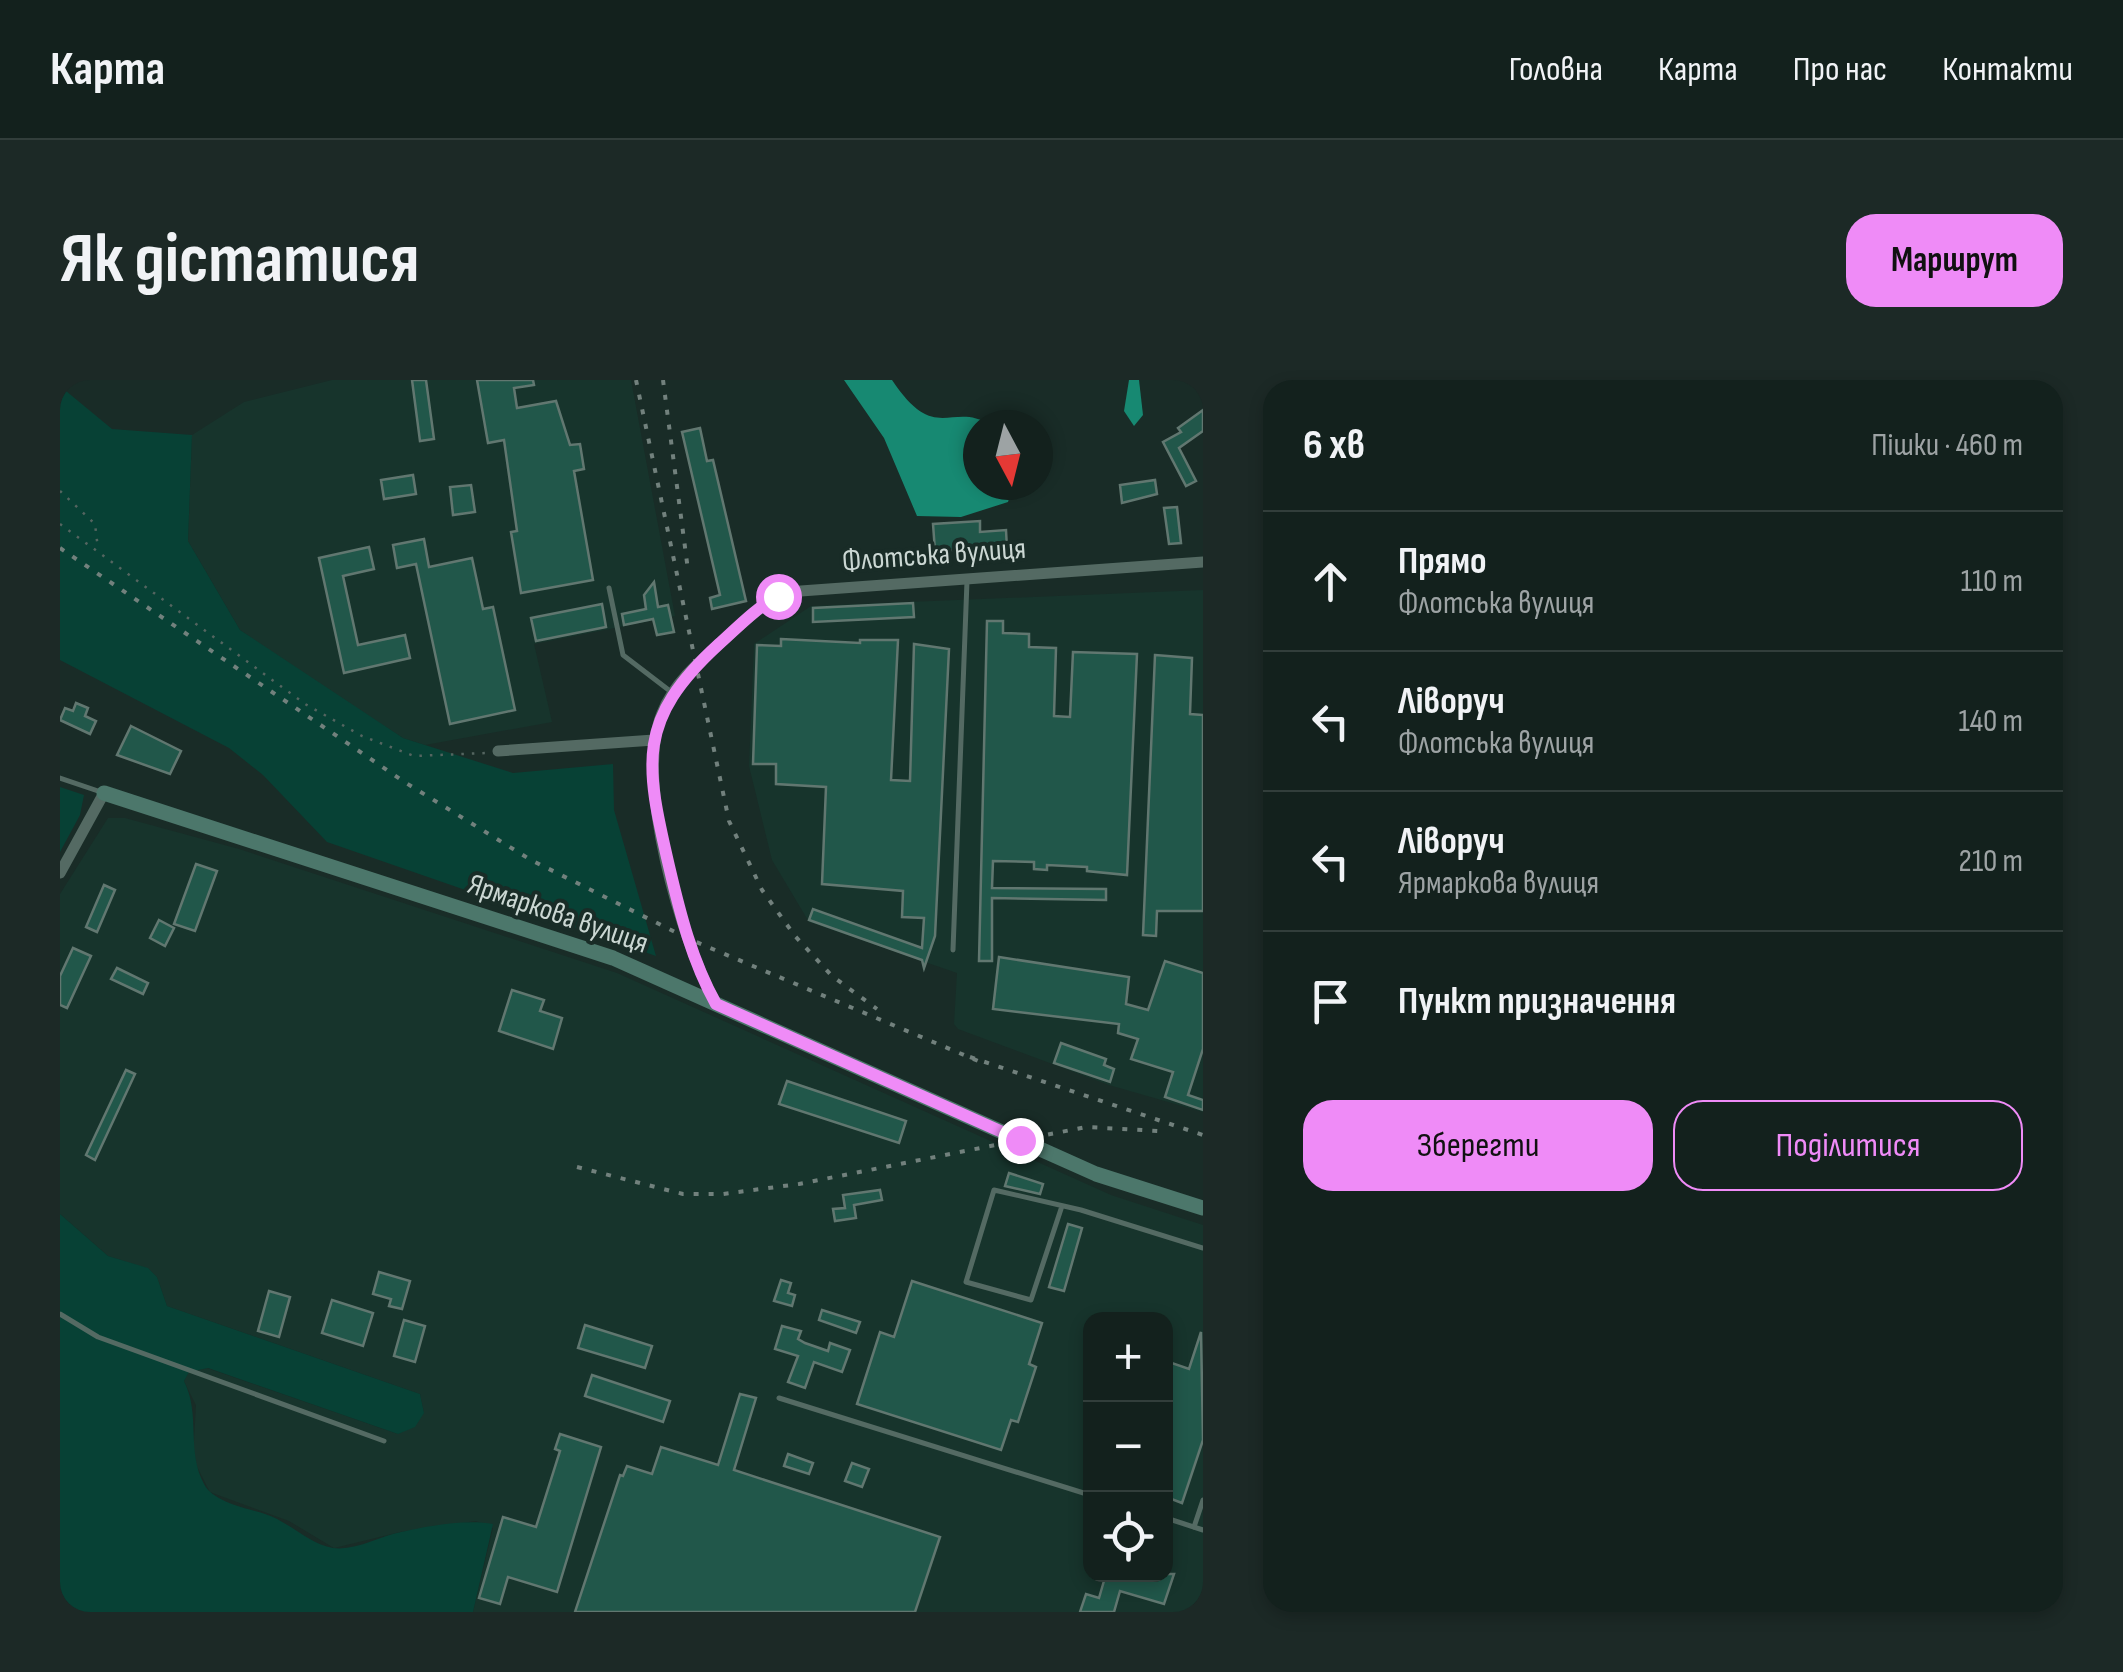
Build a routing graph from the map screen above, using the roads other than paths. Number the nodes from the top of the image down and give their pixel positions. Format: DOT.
graph roads {
  1 [pos="1203,562"];
  2 [pos="967,578"];
  3 [pos="609,588"];
  4 [pos="672,693"];
  5 [pos="654,740"];
  6 [pos="498,751"];
  7 [pos="60,778"];
  8 [pos="104,793"];
  9 [pos="60,873"];
  10 [pos="953,950"];
  11 [pos="716,1004"];
  12 [pos="1203,1208"];
  13 [pos="1061,1209"];
  14 [pos="1203,1248"];
  15 [pos="60,1314"];
  16 [pos="779,1398"];
  17 [pos="384,1442"];
  18 [pos="1083,1493"];
  19 [pos="1203,1500"];
  20 [pos="1173,1520"];
  21 [pos="1194,1528"];
  22 [pos="1203,1530"];
  1 -- 2 [label="street, Флотська вулиця"];
  2 -- 4 [label="street, Флотська вулиця"];
  2 -- 10 [label="lane"];
  3 -- 4 [label="lane"];
  4 -- 5 [label="street, Флотська вулиця"];
  5 -- 6 [label="street"];
  5 -- 11 [label="street, Флотська вулиця"];
  7 -- 8 [label="lane"];
  8 -- 9 [label="street"];
  8 -- 11 [label="street, Ярмаркова вулиця"];
  11 -- 12 [label="street, Ярмаркова вулиця"];
  13 -- 13 [label="lane"];
  13 -- 14 [label="lane"];
  15 -- 17 [label="lane"];
  16 -- 18 [label="lane"];
  19 -- 21 [label="lane"];
  20 -- 21 [label="lane"];
  21 -- 22 [label="lane"];
}
